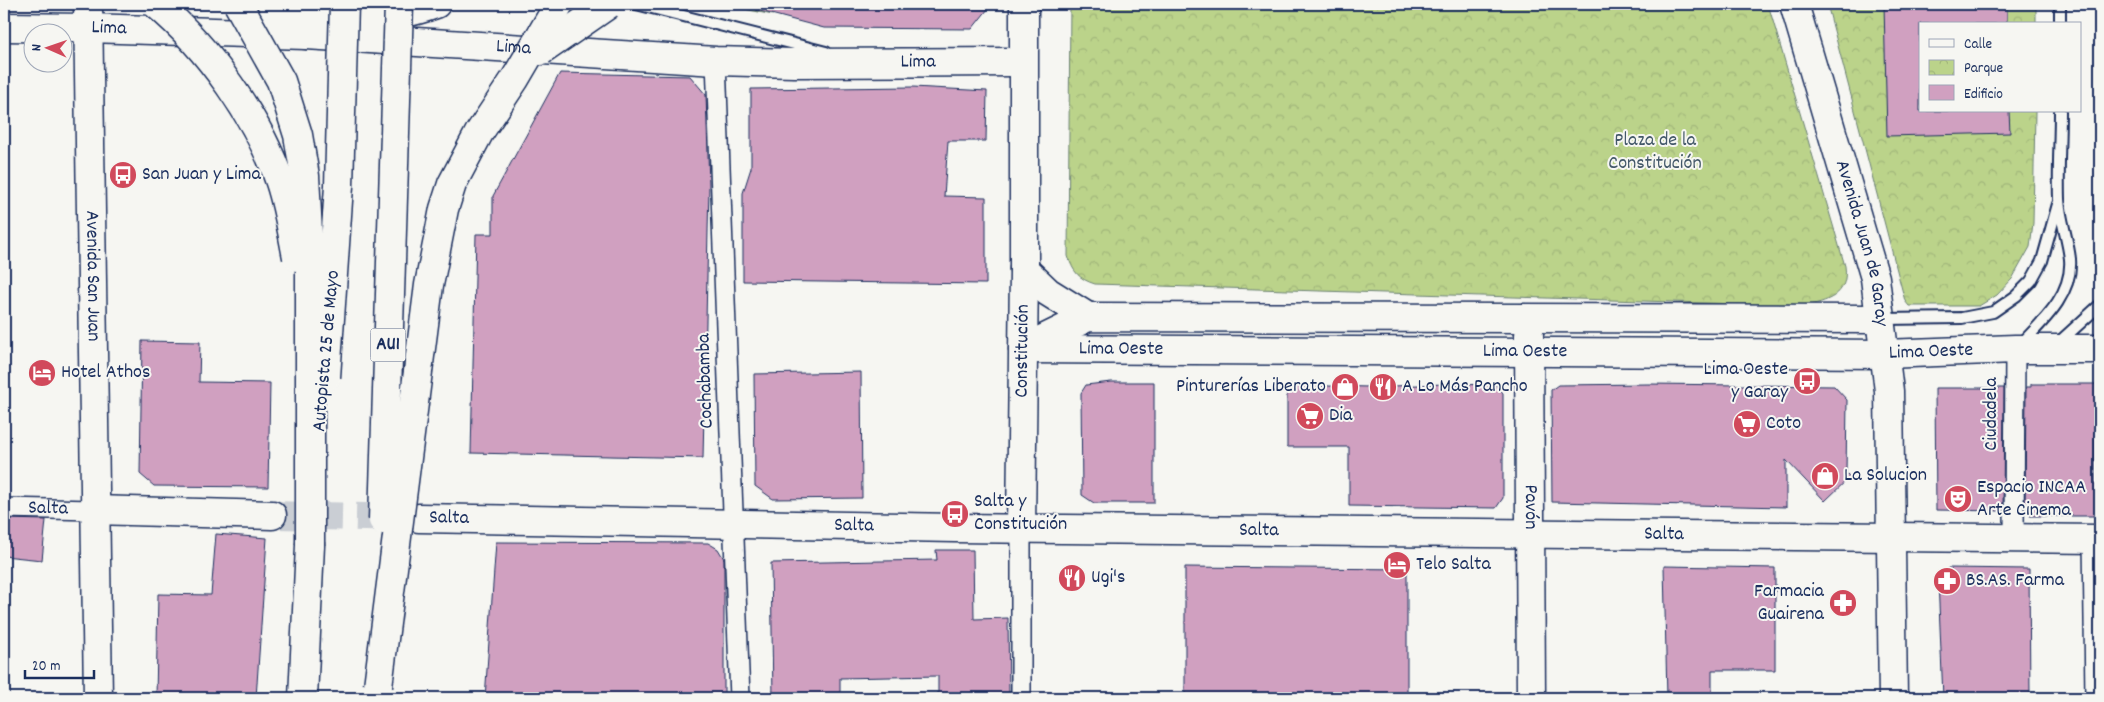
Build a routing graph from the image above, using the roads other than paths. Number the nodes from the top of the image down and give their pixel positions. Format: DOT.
graph roads {
  1 [pos="156,4"];
  2 [pos="238,4"];
  3 [pos="265,4"];
  4 [pos="273,4"];
  5 [pos="344,4"];
  6 [pos="399,4"];
  7 [pos="436,4"];
  8 [pos="560,4"];
  9 [pos="586,4"];
  10 [pos="609,4"];
  11 [pos="636,4"];
  12 [pos="1024,4"];
  13 [pos="1794,4"];
  14 [pos="2060,4"];
  15 [pos="88,16"];
  16 [pos="2060,22"];
  17 [pos="4,27"];
  18 [pos="306,35"];
  19 [pos="541,51"];
  20 [pos="716,61"];
  21 [pos="870,62"];
  22 [pos="1023,62"];
  23 [pos="515,79"];
  24 [pos="2060,112"];
  25 [pos="2060,201"];
  26 [pos="1024,269"];
  27 [pos="2100,305"];
  28 [pos="1088,317"];
  29 [pos="1529,318"];
  30 [pos="1880,319"];
  31 [pos="310,333"];
  32 [pos="2052,348"];
  33 [pos="1023,349"];
  34 [pos="2015,349"];
  35 [pos="2100,349"];
  36 [pos="1530,352"];
  37 [pos="1885,354"];
  38 [pos="4,508"];
  39 [pos="94,510"];
  40 [pos="272,515"];
  41 [pos="418,518"];
  42 [pos="735,524"];
  43 [pos="1021,528"];
  44 [pos="1529,534"];
  45 [pos="1892,536"];
  46 [pos="2014,539"];
  47 [pos="2097,539"];
  48 [pos="310,545"];
  49 [pos="377,692"];
  50 [pos="98,698"];
  51 [pos="303,698"];
  52 [pos="740,698"];
  53 [pos="1021,698"];
  54 [pos="1531,698"];
  55 [pos="1893,698"];
  56 [pos="2095,698"];
  1 -- 31 [label="main road, bridge"];
  2 -- 31 [label="main road, bridge"];
  3 -- 18 [label="main road"];
  4 -- 7 [label="main road"];
  5 -- 48 [label="main road, Autopista 25 de Mayo, bridge"];
  6 -- 49 [label="main road, AU1, bridge"];
  8 -- 23 [label="main road, bridge"];
  9 -- 19 [label="main road, bridge"];
  10 -- 19 [label="main road, bridge"];
  11 -- 21 [label="lane"];
  12 -- 22 [label="main road, Constitución"];
  13 -- 30 [label="main road, Avenida Juan de Garay"];
  14 -- 16 [label="lane"];
  15 -- 17 [label="main road, Lima"];
  15 -- 18 [label="main road, Lima"];
  15 -- 39 [label="main road, Avenida San Juan"];
  18 -- 20 [label="main road, Lima"];
  19 -- 23 [label="main road, bridge"];
  20 -- 21 [label="main road, Lima"];
  20 -- 42 [label="street, Cochabamba"];
  21 -- 22 [label="main road, Lima"];
  22 -- 26 [label="main road, Constitución"];
  23 -- 49 [label="main road, bridge"];
  24 -- 25 [label="lane"];
  25 -- 30 [label="lane"];
  25 -- 34 [label="lane"];
  26 -- 28 [label="main road, Lima Oeste"];
  26 -- 33 [label="main road, Constitución"];
  27 -- 32 [label="lane"];
  28 -- 29 [label="main road, Lima Oeste"];
  28 -- 33 [label="main road, Lima Oeste"];
  29 -- 30 [label="main road, Lima Oeste"];
  29 -- 36 [label="main road, Pavón"];
  30 -- 37 [label="main road, Avenida Juan de Garay"];
  31 -- 48 [label="main road, bridge"];
  32 -- 34 [label="main road, Lima Oeste"];
  32 -- 35 [label="main road, Lima Oeste"];
  33 -- 36 [label="main road, Lima Oeste"];
  33 -- 43 [label="main road, Constitución"];
  34 -- 37 [label="main road, Lima Oeste"];
  34 -- 46 [label="street, Ciudadela"];
  36 -- 37 [label="main road, Lima Oeste"];
  36 -- 44 [label="main road, Pavón"];
  37 -- 45 [label="main road, Avenida Juan de Garay"];
  38 -- 39 [label="street, Salta"];
  39 -- 40 [label="main road, Salta"];
  39 -- 50 [label="main road, Avenida San Juan"];
  41 -- 42 [label="main road, Salta"];
  42 -- 43 [label="main road, Salta"];
  42 -- 52 [label="street, Cochabamba"];
  43 -- 44 [label="main road, Salta"];
  43 -- 53 [label="street, Constitución"];
  44 -- 45 [label="main road, Salta"];
  44 -- 54 [label="main road, Pavón"];
  45 -- 46 [label="main road, Salta"];
  45 -- 55 [label="main road, Avenida Juan de Garay"];
  46 -- 47 [label="main road, Salta"];
  47 -- 56 [label="street"];
  48 -- 51 [label="main road, Autopista 25 de Mayo"];
}
